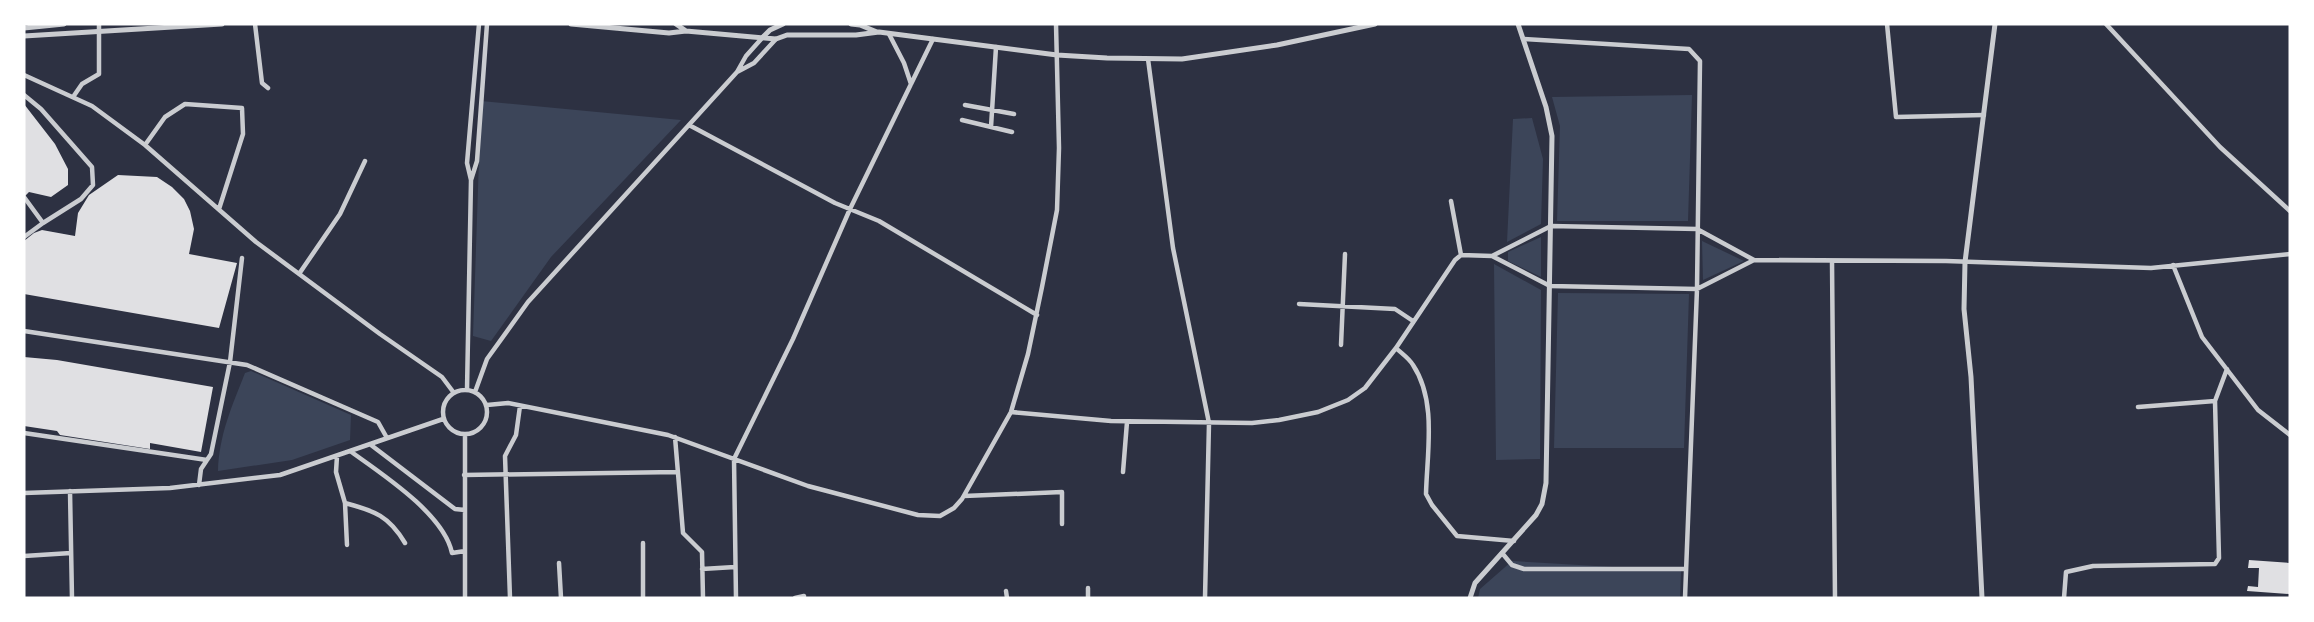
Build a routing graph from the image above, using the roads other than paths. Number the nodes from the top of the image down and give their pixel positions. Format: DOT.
graph roads {
  1 [pos="64,24"];
  2 [pos="99,24"];
  3 [pos="222,24"];
  4 [pos="255,24"];
  5 [pos="479,24"];
  6 [pos="487,24"];
  7 [pos="571,24"];
  8 [pos="676,24"];
  9 [pos="783,24"];
  10 [pos="851,24"];
  11 [pos="876,24"];
  12 [pos="1056,24"];
  13 [pos="1375,24"];
  14 [pos="1518,24"];
  15 [pos="1887,24"];
  16 [pos="1995,24"];
  17 [pos="2106,24"];
  18 [pos="183,25"];
  19 [pos="24,28"];
  20 [pos="99,31"];
  21 [pos="686,31"];
  22 [pos="879,32"];
  23 [pos="889,34"];
  24 [pos="24,36"];
  25 [pos="763,37"];
  26 [pos="776,39"];
  27 [pos="933,39"];
  28 [pos="1523,39"];
  29 [pos="996,47"];
  30 [pos="1057,55"];
  31 [pos="1148,59"];
  32 [pos="737,72"];
  33 [pos="24,75"];
  34 [pos="911,84"];
  35 [pos="267,88"];
  36 [pos="24,95"];
  37 [pos="73,97"];
  38 [pos="472,98"];
  39 [pos="482,99"];
  40 [pos="965,105"];
  41 [pos="992,110"];
  42 [pos="1014,114"];
  43 [pos="1984,115"];
  44 [pos="962,120"];
  45 [pos="689,125"];
  46 [pos="991,126"];
  47 [pos="1012,132"];
  48 [pos="145,145"];
  49 [pos="365,160"];
  50 [pos="471,180"];
  51 [pos="24,197"];
  52 [pos="1451,201"];
  53 [pos="219,209"];
  54 [pos="850,209"];
  55 [pos="2290,212"];
  56 [pos="43,223"];
  57 [pos="1551,226"];
  58 [pos="1697,229"];
  59 [pos="24,237"];
  60 [pos="1345,254"];
  61 [pos="2290,254"];
  62 [pos="1461,255"];
  63 [pos="1492,256"];
  64 [pos="242,258"];
  65 [pos="1754,260"];
  66 [pos="1832,261"];
  67 [pos="1965,262"];
  68 [pos="2172,265"];
  69 [pos="299,273"];
  70 [pos="1550,286"];
  71 [pos="1698,289"];
  72 [pos="1299,304"];
  73 [pos="1342,306"];
  74 [pos="1036,315"];
  75 [pos="1413,321"];
  76 [pos="24,331"];
  77 [pos="1341,345"];
  78 [pos="1396,348"];
  79 [pos="230,362"];
  80 [pos="2227,369"];
  81 [pos="466,390"];
  82 [pos="475,392"];
  83 [pos="454,393"];
  84 [pos="2215,401"];
  85 [pos="487,405"];
  86 [pos="520,406"];
  87 [pos="2138,408"];
  88 [pos="1011,412"];
  89 [pos="443,419"];
  90 [pos="1127,422"];
  91 [pos="1209,423"];
  92 [pos="24,434"];
  93 [pos="465,435"];
  94 [pos="2290,435"];
  95 [pos="675,437"];
  96 [pos="387,438"];
  97 [pos="371,445"];
  98 [pos="350,452"];
  99 [pos="337,456"];
  100 [pos="734,459"];
  101 [pos="207,460"];
  102 [pos="677,472"];
  103 [pos="1123,472"];
  104 [pos="465,475"];
  105 [pos="506,475"];
  106 [pos="198,485"];
  107 [pos="70,491"];
  108 [pos="24,493"];
  109 [pos="964,496"];
  110 [pos="345,503"];
  111 [pos="465,510"];
  112 [pos="1062,524"];
  113 [pos="1514,541"];
  114 [pos="405,543"];
  115 [pos="643,543"];
  116 [pos="347,545"];
  117 [pos="465,551"];
  118 [pos="71,553"];
  119 [pos="1502,553"];
  120 [pos="24,556"];
  121 [pos="559,563"];
  122 [pos="735,567"];
  123 [pos="702,569"];
  124 [pos="1686,569"];
  125 [pos="1088,588"];
  126 [pos="1006,591"];
  127 [pos="804,596"];
  128 [pos="72,598"];
  129 [pos="465,598"];
  130 [pos="510,598"];
  131 [pos="561,598"];
  132 [pos="643,598"];
  133 [pos="703,598"];
  134 [pos="736,598"];
  135 [pos="795,598"];
  136 [pos="1006,598"];
  137 [pos="1088,598"];
  138 [pos="1205,598"];
  139 [pos="1470,598"];
  140 [pos="1685,598"];
  141 [pos="1835,598"];
  142 [pos="1982,598"];
  143 [pos="2064,598"];
  1 -- 19 [label="street"];
  2 -- 20 [label="street"];
  3 -- 18 [label="street"];
  4 -- 35 [label="street"];
  5 -- 38 [label="street"];
  6 -- 39 [label="street"];
  7 -- 21 [label="street"];
  8 -- 21 [label="street"];
  9 -- 25 [label="street"];
  10 -- 22 [label="street"];
  11 -- 22 [label="street"];
  12 -- 30 [label="street"];
  13 -- 31 [label="street"];
  14 -- 28 [label="street"];
  15 -- 43 [label="street"];
  16 -- 43 [label="street"];
  17 -- 55 [label="street"];
  18 -- 20 [label="street"];
  20 -- 24 [label="street"];
  20 -- 37 [label="street"];
  21 -- 25 [label="street"];
  22 -- 23 [label="street"];
  22 -- 26 [label="street"];
  23 -- 27 [label="street"];
  23 -- 34 [label="street"];
  25 -- 26 [label="street"];
  25 -- 32 [label="street"];
  26 -- 32 [label="street"];
  27 -- 29 [label="street"];
  27 -- 34 [label="street"];
  28 -- 57 [label="street"];
  28 -- 58 [label="street"];
  29 -- 30 [label="street"];
  29 -- 41 [label="street"];
  30 -- 31 [label="street"];
  30 -- 74 [label="street"];
  31 -- 91 [label="street"];
  32 -- 45 [label="street"];
  33 -- 37 [label="street"];
  34 -- 54 [label="street"];
  36 -- 56 [label="street"];
  37 -- 48 [label="street"];
  38 -- 39 [label="street"];
  38 -- 50 [label="street"];
  39 -- 50 [label="street"];
  40 -- 41 [label="street"];
  41 -- 42 [label="street"];
  41 -- 46 [label="street"];
  43 -- 67 [label="street"];
  44 -- 46 [label="street"];
  45 -- 54 [label="street"];
  45 -- 82 [label="street"];
  46 -- 47 [label="street"];
  48 -- 53 [label="street"];
  48 -- 53 [label="street"];
  49 -- 69 [label="street"];
  50 -- 81 [label="street"];
  51 -- 56 [label="street"];
  52 -- 62 [label="street"];
  53 -- 69 [label="street"];
  54 -- 74 [label="street"];
  54 -- 100 [label="street"];
  56 -- 59 [label="street"];
  57 -- 58 [label="street"];
  57 -- 63 [label="street"];
  57 -- 70 [label="street"];
  58 -- 65 [label="street"];
  58 -- 71 [label="street"];
  60 -- 73 [label="street"];
  61 -- 68 [label="street"];
  62 -- 63 [label="street"];
  62 -- 75 [label="street"];
  63 -- 70 [label="street"];
  64 -- 79 [label="street"];
  65 -- 66 [label="street"];
  65 -- 71 [label="street"];
  66 -- 67 [label="street"];
  66 -- 141 [label="street"];
  67 -- 68 [label="street"];
  67 -- 142 [label="street"];
  68 -- 80 [label="street"];
  69 -- 83 [label="street"];
  70 -- 71 [label="street"];
  70 -- 113 [label="street"];
  71 -- 124 [label="street"];
  72 -- 73 [label="street"];
  73 -- 75 [label="street"];
  73 -- 77 [label="street"];
  74 -- 88 [label="street"];
  75 -- 78 [label="street"];
  76 -- 79 [label="street"];
  78 -- 91 [label="street"];
  78 -- 113 [label="street"];
  79 -- 96 [label="street"];
  79 -- 101 [label="street"];
  80 -- 84 [label="street"];
  80 -- 94 [label="street"];
  81 -- 82 [label="street"];
  81 -- 83 [label="street"];
  82 -- 85 [label="street"];
  83 -- 89 [label="street"];
  84 -- 87 [label="street"];
  84 -- 143 [label="street"];
  85 -- 86 [label="street"];
  85 -- 93 [label="street"];
  86 -- 95 [label="street"];
  86 -- 105 [label="street"];
  88 -- 90 [label="street"];
  88 -- 109 [label="street"];
  89 -- 93 [label="street"];
  89 -- 96 [label="street"];
  90 -- 91 [label="street"];
  90 -- 103 [label="street"];
  91 -- 138 [label="street"];
  92 -- 101 [label="street"];
  93 -- 104 [label="street"];
  95 -- 100 [label="street"];
  95 -- 102 [label="street"];
  96 -- 97 [label="street"];
  97 -- 98 [label="street"];
  97 -- 111 [label="street"];
  98 -- 99 [label="street"];
  98 -- 117 [label="street"];
  99 -- 106 [label="street"];
  99 -- 110 [label="street"];
  100 -- 109 [label="street"];
  100 -- 122 [label="street"];
  101 -- 106 [label="street"];
  102 -- 105 [label="street"];
  102 -- 123 [label="street"];
  104 -- 105 [label="street"];
  104 -- 111 [label="street"];
  105 -- 130 [label="street"];
  106 -- 107 [label="street"];
  107 -- 108 [label="street"];
  107 -- 118 [label="street"];
  109 -- 112 [label="street"];
  110 -- 114 [label="street"];
  110 -- 116 [label="street"];
  111 -- 117 [label="street"];
  113 -- 119 [label="street"];
  115 -- 132 [label="street"];
  117 -- 129 [label="street"];
  118 -- 120 [label="street"];
  118 -- 128 [label="street"];
  119 -- 124 [label="street"];
  119 -- 139 [label="street"];
  121 -- 131 [label="street"];
  122 -- 123 [label="street"];
  122 -- 134 [label="street"];
  123 -- 133 [label="street"];
  124 -- 140 [label="street"];
  125 -- 137 [label="street"];
  126 -- 136 [label="street"];
  127 -- 135 [label="street"];
}
